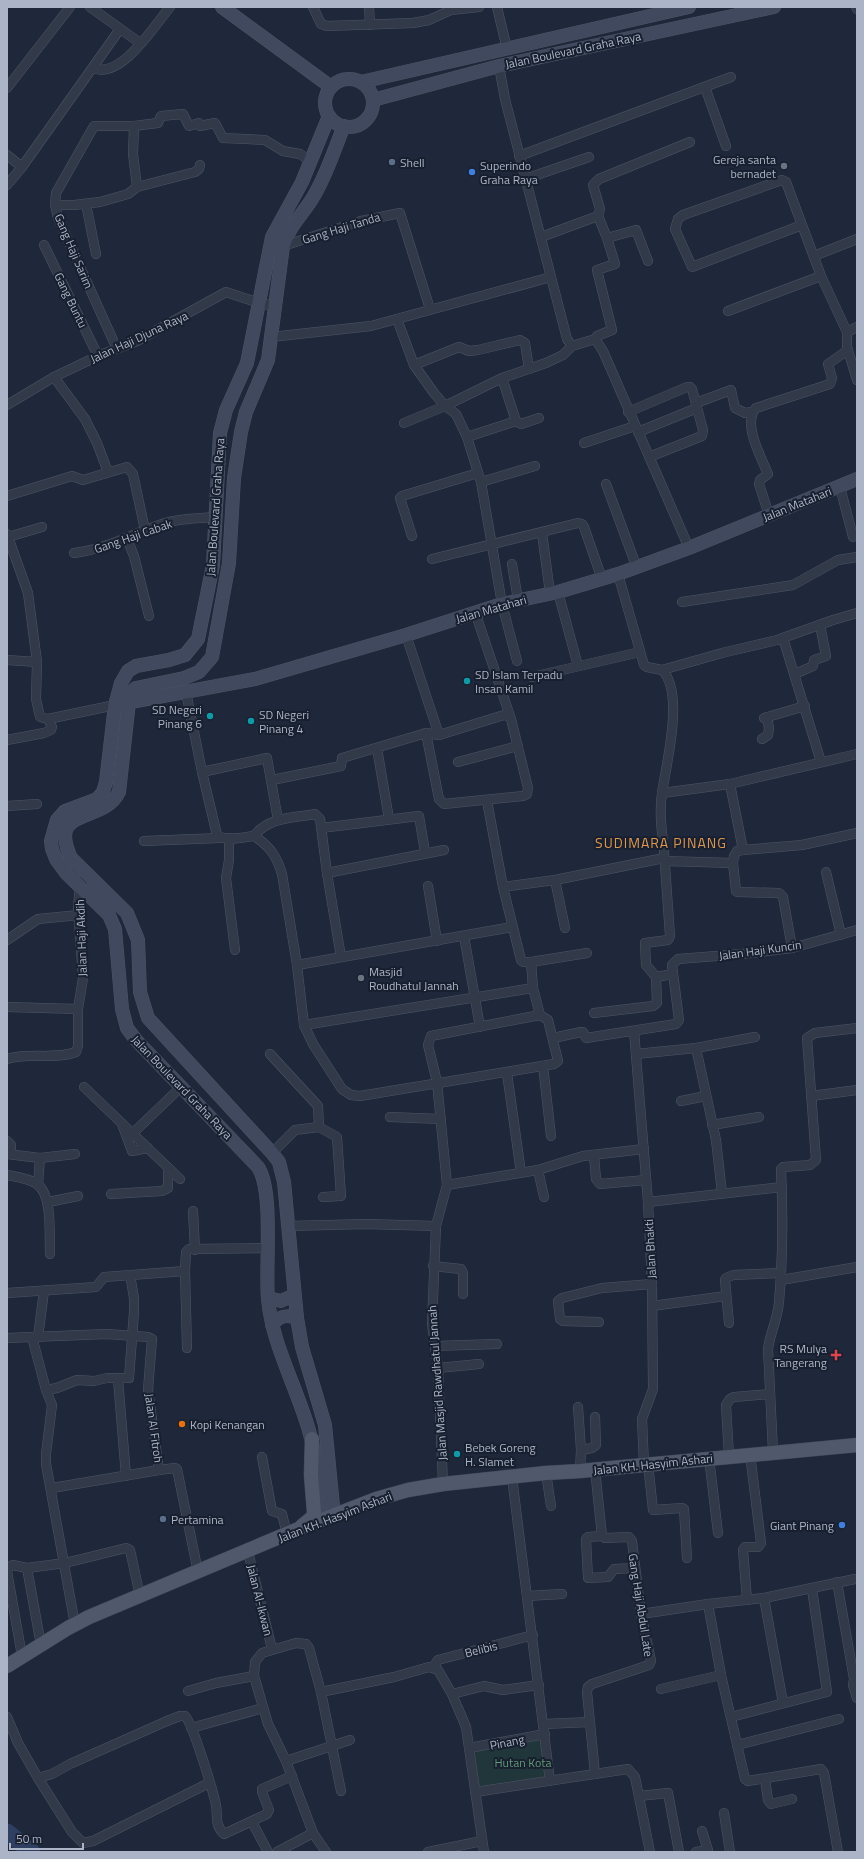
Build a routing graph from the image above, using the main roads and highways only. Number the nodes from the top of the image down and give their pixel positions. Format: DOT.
graph roads {
  1 [pos="222,7"];
  2 [pos="689,7"];
  3 [pos="774,7"];
  4 [pos="662,10"];
  5 [pos="361,82"];
  6 [pos="331,87"];
  7 [pos="373,100"];
  8 [pos="329,116"];
  9 [pos="344,126"];
  10 [pos="289,206"];
  11 [pos="301,213"];
  12 [pos="857,479"];
  13 [pos="121,703"];
  14 [pos="197,1071"];
  15 [pos="180,1087"];
  16 [pos="294,1296"];
  17 [pos="268,1298"];
  18 [pos="297,1318"];
  19 [pos="272,1325"];
  20 [pos="312,1439"];
  21 [pos="857,1445"];
  22 [pos="328,1518"];
  23 [pos="292,1532"];
  24 [pos="7,1666"];
  1 -- 6 [label="main road"];
  2 -- 4 [label="main road, Jalan Boulevard Graha Raya"];
  3 -- 7 [label="main road, Jalan Boulevard Graha Raya"];
  4 -- 5 [label="main road, Jalan Boulevard Graha Raya"];
  5 -- 6 [label="main road"];
  5 -- 7 [label="main road"];
  6 -- 8 [label="main road"];
  7 -- 9 [label="main road"];
  8 -- 9 [label="main road"];
  8 -- 10 [label="main road, Jalan Boulevard Graha Raya"];
  9 -- 11 [label="main road, Jalan Boulevard Graha Raya"];
  10 -- 11 [label="main road"];
  10 -- 13 [label="main road, Jalan Boulevard Graha Raya"];
  11 -- 13 [label="main road, Jalan Boulevard Graha Raya"];
  12 -- 13 [label="main road, Jalan Matahari"];
  13 -- 14 [label="main road, Jalan Boulevard Graha Raya"];
  13 -- 15 [label="main road, Jalan Boulevard Graha Raya"];
  14 -- 15 [label="main road"];
  14 -- 16 [label="main road, Jalan Boulevard Graha Raya"];
  15 -- 17 [label="main road, Jalan Boulevard Graha Raya"];
  16 -- 17 [label="main road"];
  16 -- 18 [label="main road, Jalan Boulevard Graha Raya"];
  17 -- 19 [label="main road, Jalan Boulevard Graha Raya"];
  18 -- 19 [label="main road"];
  18 -- 22 [label="main road, Jalan Boulevard Graha Raya"];
  19 -- 20 [label="main road, Jalan Boulevard Graha Raya"];
  20 -- 22 [label="main road, Jalan Boulevard Graha Raya"];
  20 -- 23 [label="main road"];
  21 -- 22 [label="main road, Jalan KH. Hasyim Ashari"];
  22 -- 23 [label="main road, Jalan KH. Hasyim Ashari"];
  23 -- 24 [label="main road, Jalan KH. Hasyim Ashari"];
}
